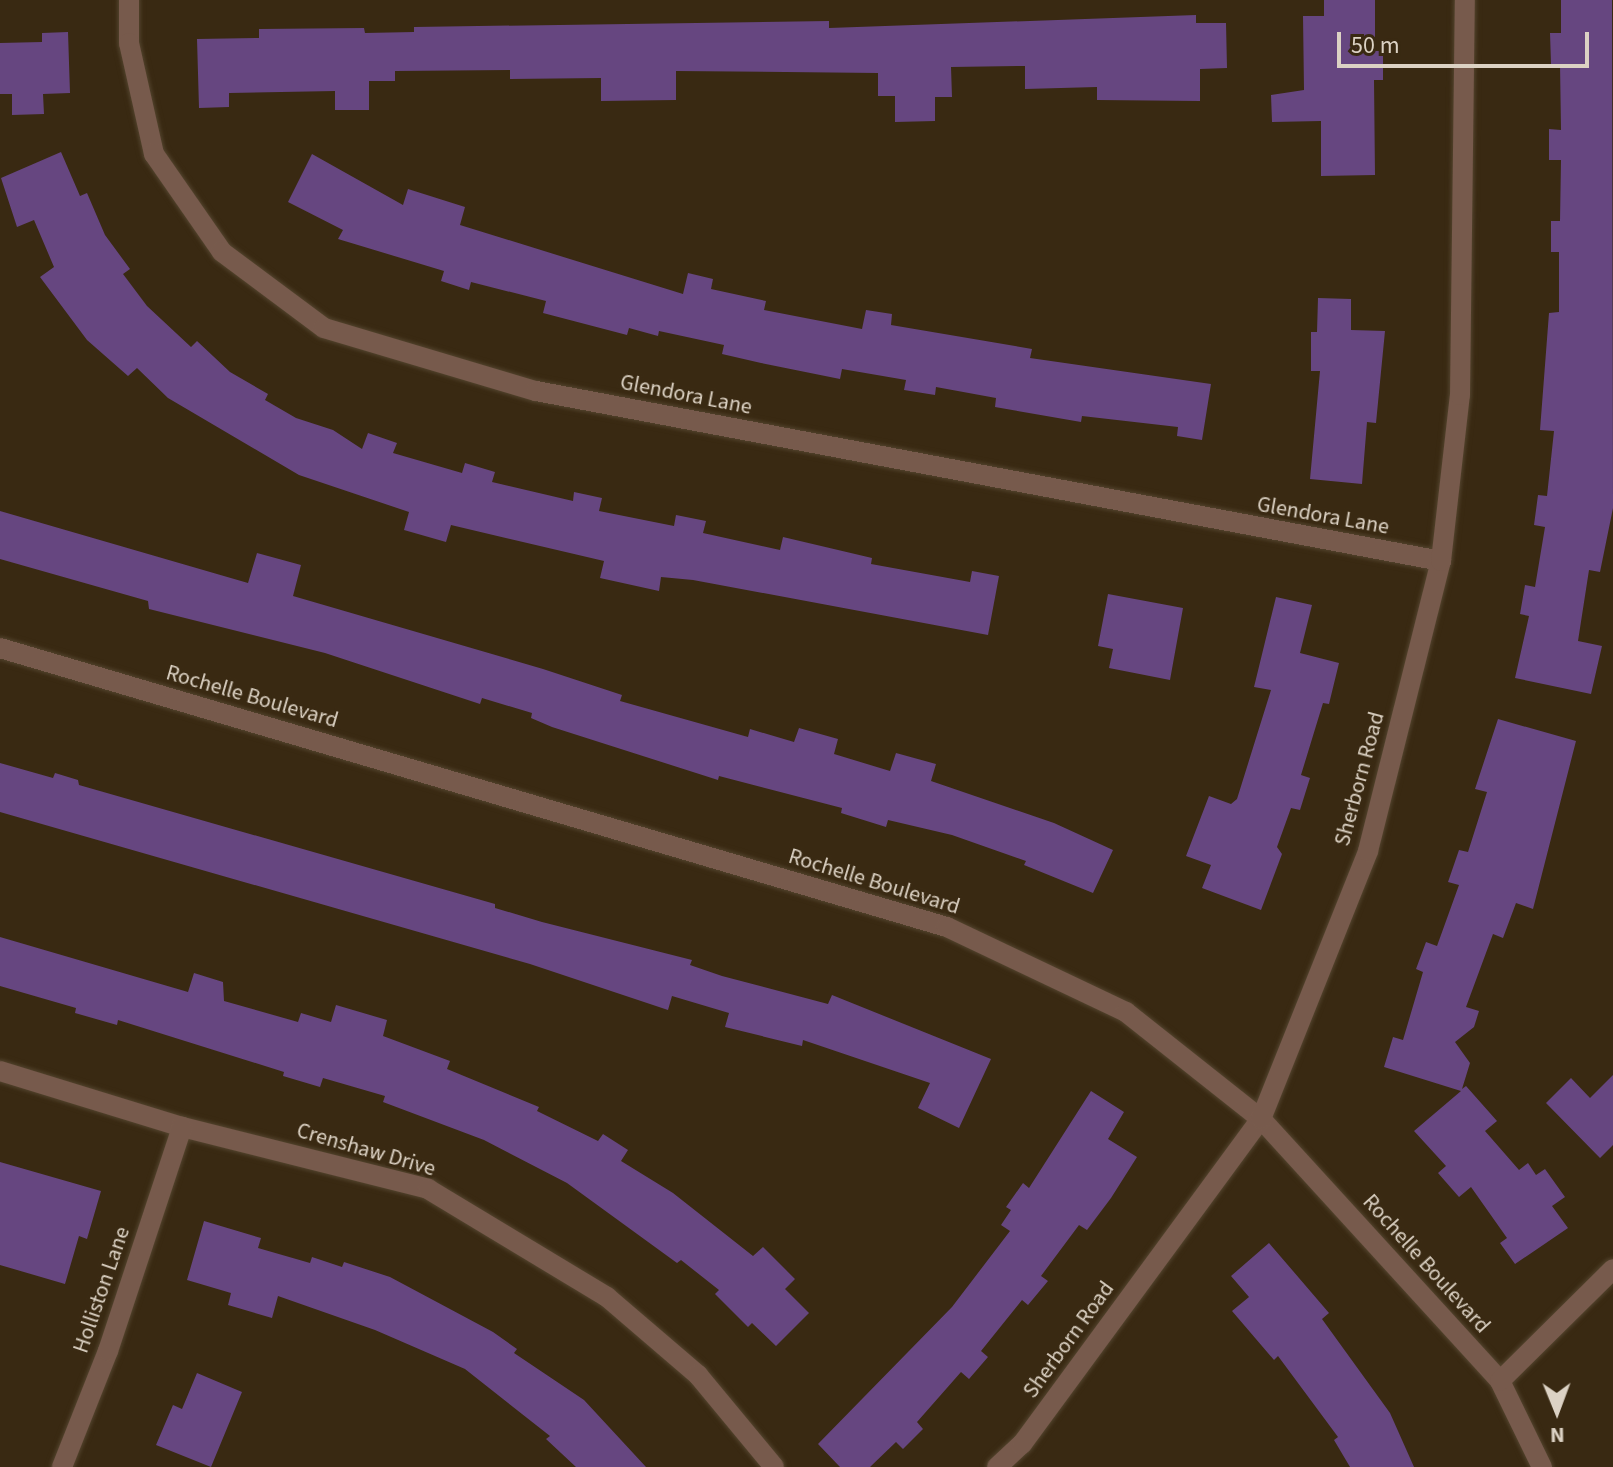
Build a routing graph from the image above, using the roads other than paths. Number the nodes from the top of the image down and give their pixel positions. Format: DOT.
graph roads {
  1 [pos="129,0"];
  2 [pos="1465,0"];
  3 [pos="1441,561"];
  4 [pos="0,648"];
  5 [pos="0,1071"];
  6 [pos="1261,1119"];
  7 [pos="182,1127"];
  8 [pos="1613,1269"];
  9 [pos="1500,1381"];
  10 [pos="62,1467"];
  11 [pos="774,1467"];
  12 [pos="997,1467"];
  13 [pos="1542,1467"];
  1 -- 3 [label="street, Glendora Lane"];
  2 -- 3 [label="street, Sherborn Road"];
  3 -- 6 [label="street, Sherborn Road"];
  4 -- 6 [label="street, Rochelle Boulevard"];
  5 -- 7 [label="street, Crenshaw Drive"];
  6 -- 9 [label="street, Rochelle Boulevard"];
  6 -- 12 [label="street, Sherborn Road"];
  7 -- 10 [label="street, Holliston Lane"];
  7 -- 11 [label="street, Crenshaw Drive"];
  8 -- 9 [label="street"];
  9 -- 13 [label="street, Rochelle Boulevard"];
}
